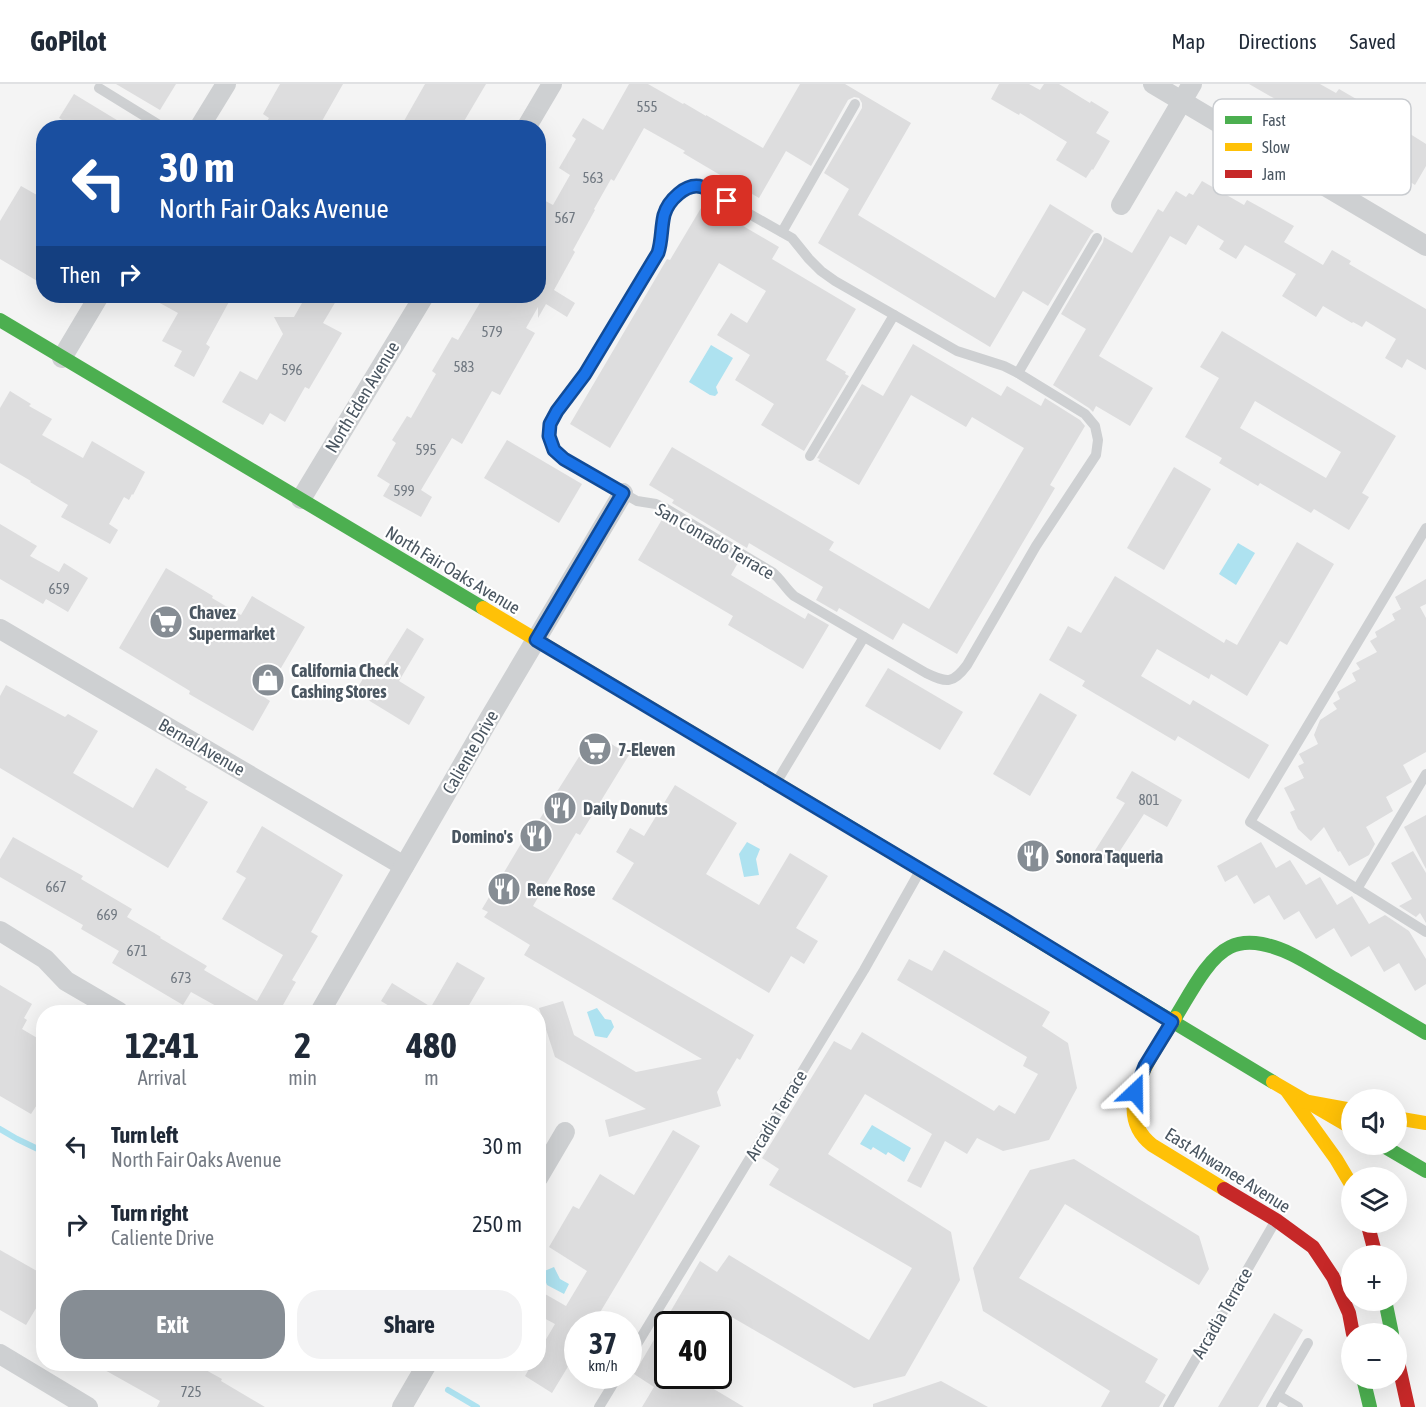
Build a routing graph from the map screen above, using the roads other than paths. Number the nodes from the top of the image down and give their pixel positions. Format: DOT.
graph roads {
  1 [pos="226,84"];
  2 [pos="552,84"];
  3 [pos="1153,84"];
  4 [pos="1192,84"];
  5 [pos="99,88"];
  6 [pos="1182,101"];
  7 [pos="855,104"];
  8 [pos="1213,119"];
  9 [pos="151,120"];
  10 [pos="204,120"];
  11 [pos="531,120"];
  12 [pos="1340,195"];
  13 [pos="1121,205"];
  14 [pos="782,232"];
  15 [pos="1097,238"];
  16 [pos="1426,246"];
  17 [pos="95,303"];
  18 [pos="420,303"];
  19 [pos="894,315"];
  20 [pos="0,320"];
  21 [pos="62,358"];
  22 [pos="1018,373"];
  23 [pos="810,456"];
  24 [pos="623,493"];
  25 [pos="300,500"];
  26 [pos="1426,528"];
  27 [pos="0,629"];
  28 [pos="864,637"];
  29 [pos="536,640"];
  30 [pos="1426,774"];
  31 [pos="776,783"];
  32 [pos="404,866"];
  33 [pos="921,869"];
  34 [pos="1358,889"];
  35 [pos="0,931"];
  36 [pos="1426,932"];
  37 [pos="107,1005"];
  38 [pos="324,1005"];
  39 [pos="1172,1022"];
  40 [pos="1426,1034"];
  41 [pos="1287,1091"];
  42 [pos="1303,1101"];
  43 [pos="1341,1108"];
  44 [pos="1407,1120"];
  45 [pos="1341,1122"];
  46 [pos="1426,1123"];
  47 [pos="565,1132"];
  48 [pos="1399,1155"];
  49 [pos="546,1164"];
  50 [pos="1341,1167"];
  51 [pos="1426,1171"];
  52 [pos="1276,1220"];
  53 [pos="1351,1323"];
  54 [pos="642,1336"];
  55 [pos="1308,1343"];
  56 [pos="0,1354"];
  57 [pos="423,1371"];
  58 [pos="610,1389"];
  59 [pos="1366,1389"];
  60 [pos="1404,1389"];
  61 [pos="1278,1395"];
  62 [pos="88,1407"];
  63 [pos="402,1407"];
  64 [pos="599,1407"];
  65 [pos="1168,1407"];
  66 [pos="1271,1407"];
  67 [pos="1298,1407"];
  68 [pos="1370,1407"];
  69 [pos="1408,1407"];
  1 -- 10 [label="street"];
  2 -- 11 [label="street"];
  3 -- 6 [label="street"];
  4 -- 6 [label="street"];
  5 -- 9 [label="lane"];
  6 -- 8 [label="street"];
  6 -- 13 [label="street"];
  7 -- 14 [label="lane"];
  12 -- 16 [label="street"];
  14 -- 19 [label="lane, San Conrado Terrace"];
  14 -- 24 [label="lane, San Conrado Terrace"];
  15 -- 22 [label="lane"];
  17 -- 21 [label="street"];
  18 -- 25 [label="street, North Eden Avenue"];
  19 -- 22 [label="lane, San Conrado Terrace"];
  19 -- 23 [label="lane"];
  20 -- 21 [label="main road, North Fair Oaks Avenue"];
  21 -- 25 [label="main road, North Fair Oaks Avenue"];
  22 -- 28 [label="lane, San Conrado Terrace"];
  24 -- 28 [label="lane, San Conrado Terrace"];
  24 -- 29 [label="street, Caliente Drive"];
  25 -- 29 [label="main road, North Fair Oaks Avenue"];
  26 -- 34 [label="lane"];
  27 -- 32 [label="street, Bernal Avenue"];
  28 -- 31 [label="lane"];
  29 -- 31 [label="main road, North Fair Oaks Avenue"];
  29 -- 32 [label="street, Caliente Drive"];
  30 -- 34 [label="lane"];
  31 -- 33 [label="main road, North Fair Oaks Avenue"];
  32 -- 38 [label="street, Caliente Drive"];
  33 -- 39 [label="main road, North Fair Oaks Avenue"];
  33 -- 54 [label="lane, Arcadia Terrace"];
  34 -- 36 [label="lane"];
  35 -- 37 [label="street"];
  39 -- 40 [label="main road, East Ahwanee Avenue"];
  39 -- 41 [label="main road, North Fair Oaks Avenue"];
  39 -- 52 [label="main road, East Ahwanee Avenue"];
  41 -- 42 [label="main road, North Fair Oaks Avenue"];
  41 -- 50 [label="main road"];
  42 -- 43 [label="main road"];
  42 -- 45 [label="main road, North Fair Oaks Avenue"];
  44 -- 46 [label="main road"];
  47 -- 49 [label="street"];
  48 -- 51 [label="main road"];
  52 -- 53 [label="main road, East Ahwanee Avenue"];
  52 -- 65 [label="lane, Arcadia Terrace"];
  55 -- 61 [label="lane"];
  56 -- 62 [label="street"];
  57 -- 63 [label="street"];
  58 -- 64 [label="lane"];
  59 -- 68 [label="main road"];
  60 -- 69 [label="main road"];
  61 -- 66 [label="lane"];
  61 -- 67 [label="lane"];
}
